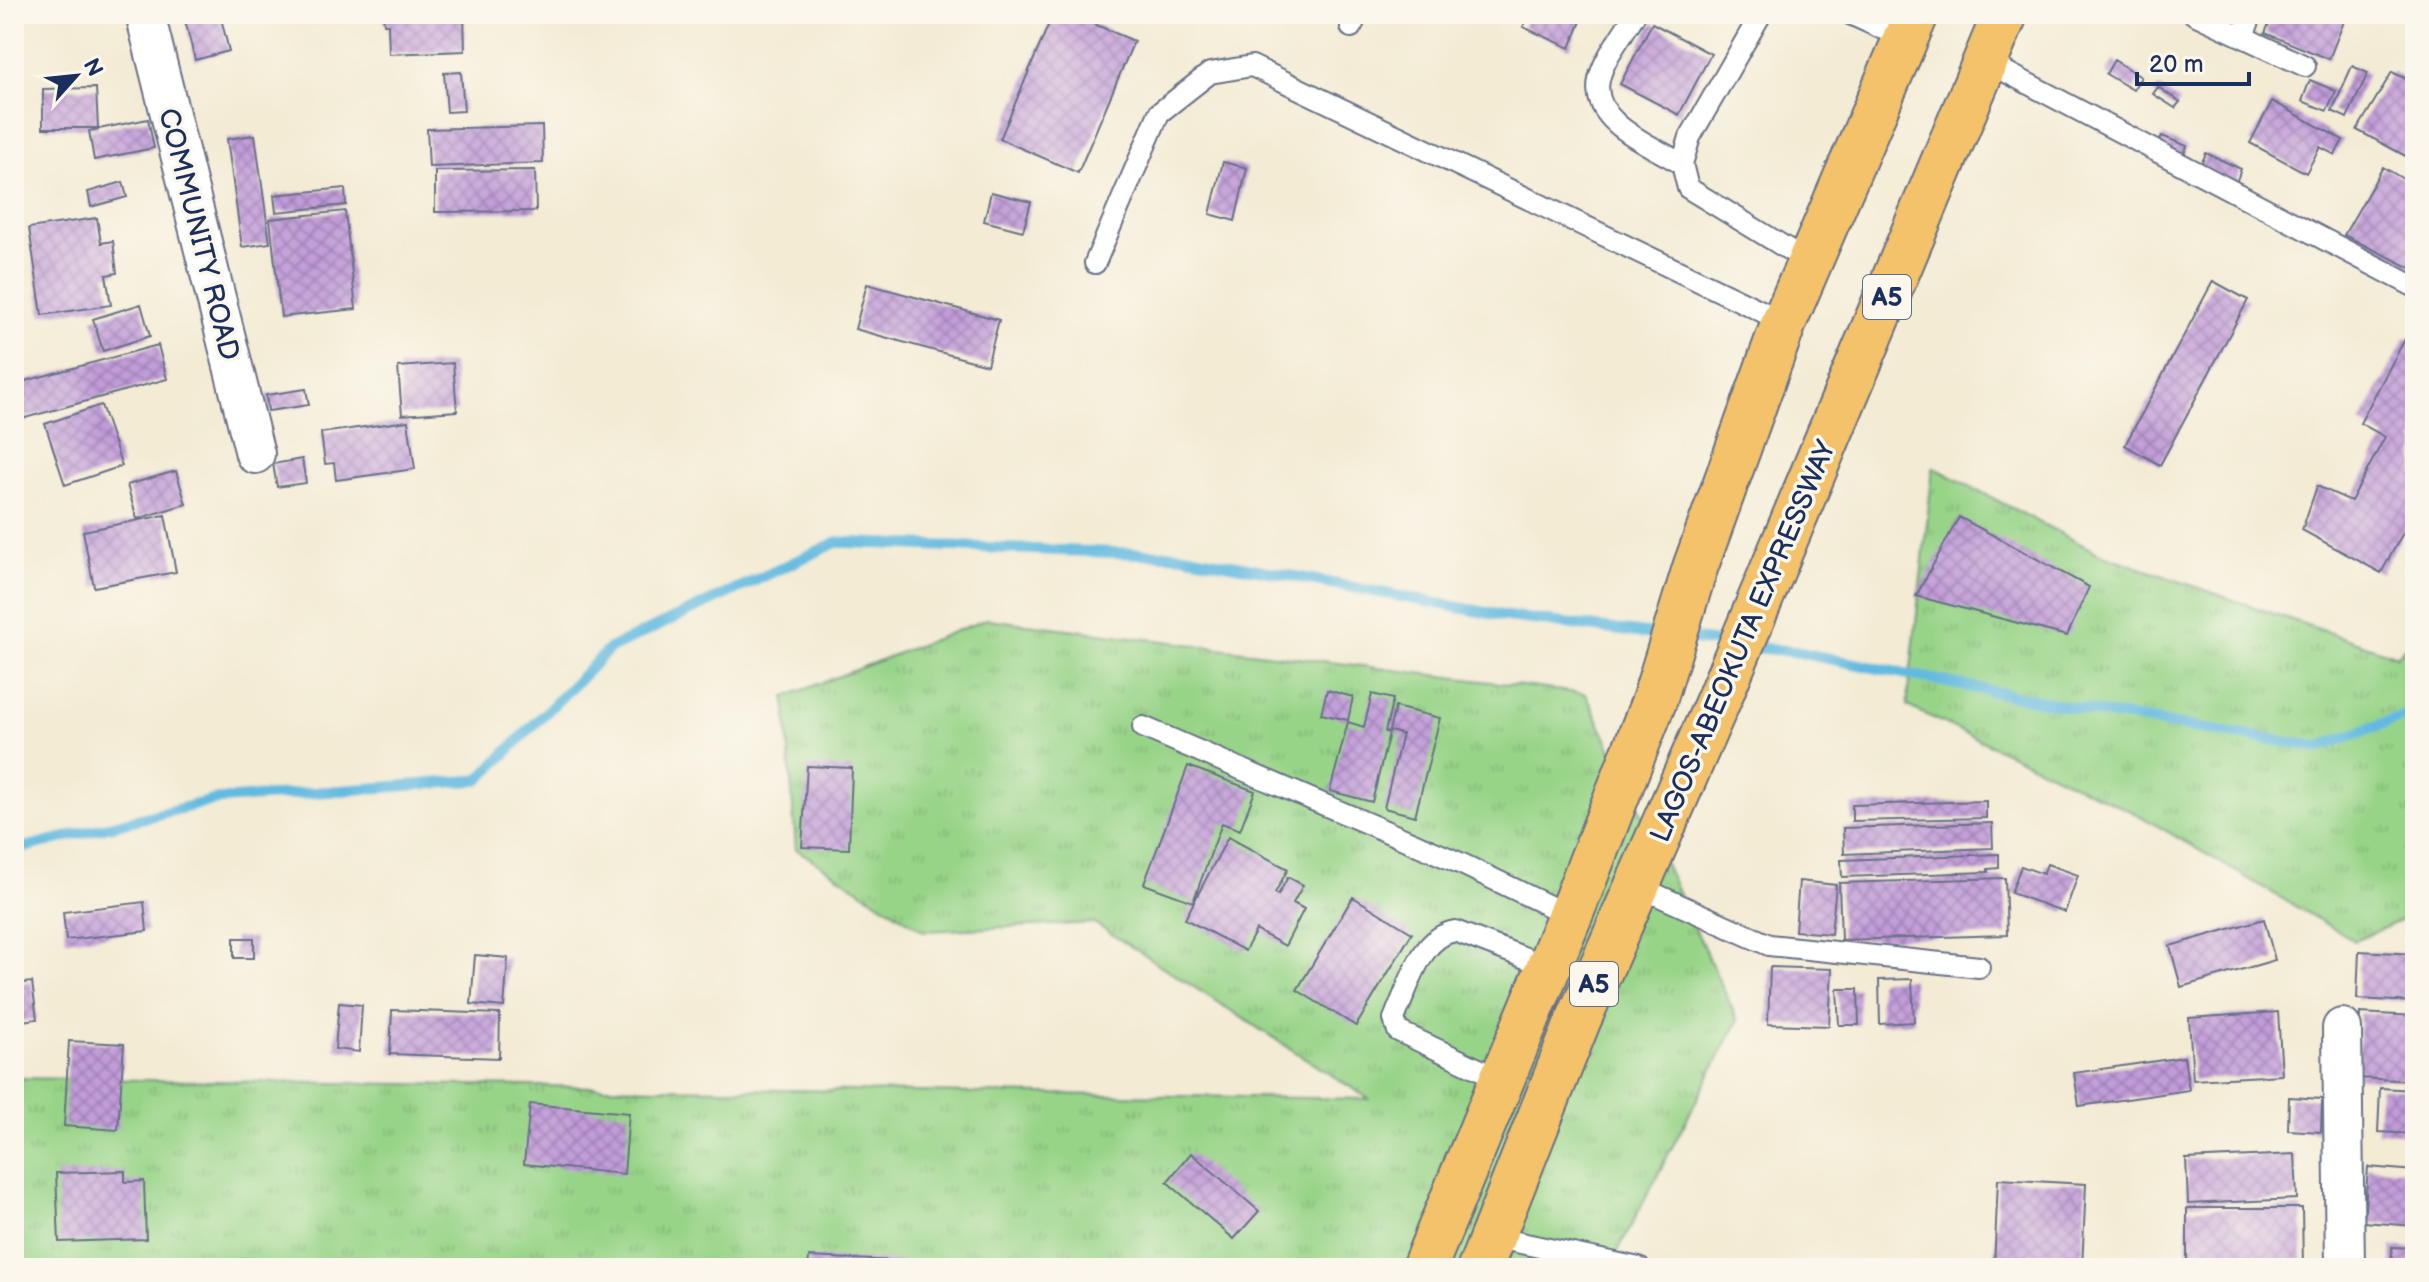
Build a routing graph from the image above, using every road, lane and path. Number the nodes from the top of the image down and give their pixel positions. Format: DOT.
graph roads {
  1 [pos="145,14"];
  2 [pos="1635,14"];
  3 [pos="1761,14"];
  4 [pos="1850,14"];
  5 [pos="2005,14"];
  6 [pos="2194,14"];
  7 [pos="2252,14"];
  8 [pos="1911,26"];
  9 [pos="2243,36"];
  10 [pos="1985,61"];
  11 [pos="2305,66"];
  12 [pos="1682,164"];
  13 [pos="1809,262"];
  14 [pos="1095,263"];
  15 [pos="2415,287"];
  16 [pos="1784,322"];
  17 [pos="255,454"];
  18 [pos="1143,727"];
  19 [pos="1637,886"];
  20 [pos="1570,916"];
  21 [pos="1549,967"];
  22 [pos="1979,967"];
  23 [pos="2342,1028"];
  24 [pos="1502,1080"];
  25 [pos="1487,1252"];
  26 [pos="1424,1268"];
  27 [pos="1639,1268"];
  28 [pos="2345,1268"];
  1 -- 17 [label="street, COMMUNITY ROAD"];
  2 -- 12 [label="lane"];
  3 -- 12 [label="lane"];
  4 -- 8 [label="lane"];
  5 -- 10 [label="highway, LAGOS-ABEOKUTA EXPRESSWAY / A5"];
  6 -- 9 [label="lane"];
  7 -- 9 [label="lane"];
  8 -- 13 [label="highway, LAGOS-ABEOKUTA EXPRESSWAY / A5"];
  9 -- 11 [label="lane"];
  10 -- 15 [label="lane"];
  10 -- 19 [label="highway, LAGOS-ABEOKUTA EXPRESSWAY / A5"];
  12 -- 13 [label="lane"];
  13 -- 16 [label="highway, LAGOS-ABEOKUTA EXPRESSWAY / A5"];
  14 -- 16 [label="lane"];
  16 -- 20 [label="highway, LAGOS-ABEOKUTA EXPRESSWAY / A5"];
  18 -- 20 [label="lane"];
  19 -- 22 [label="lane"];
  19 -- 25 [label="highway, LAGOS-ABEOKUTA EXPRESSWAY / A5"];
  20 -- 21 [label="highway, LAGOS-ABEOKUTA EXPRESSWAY / A5"];
  21 -- 24 [label="highway, LAGOS-ABEOKUTA EXPRESSWAY / A5"];
  21 -- 24 [label="lane"];
  23 -- 28 [label="street"];
  24 -- 26 [label="highway, LAGOS-ABEOKUTA EXPRESSWAY / A5"];
  25 -- 27 [label="lane"];
}
